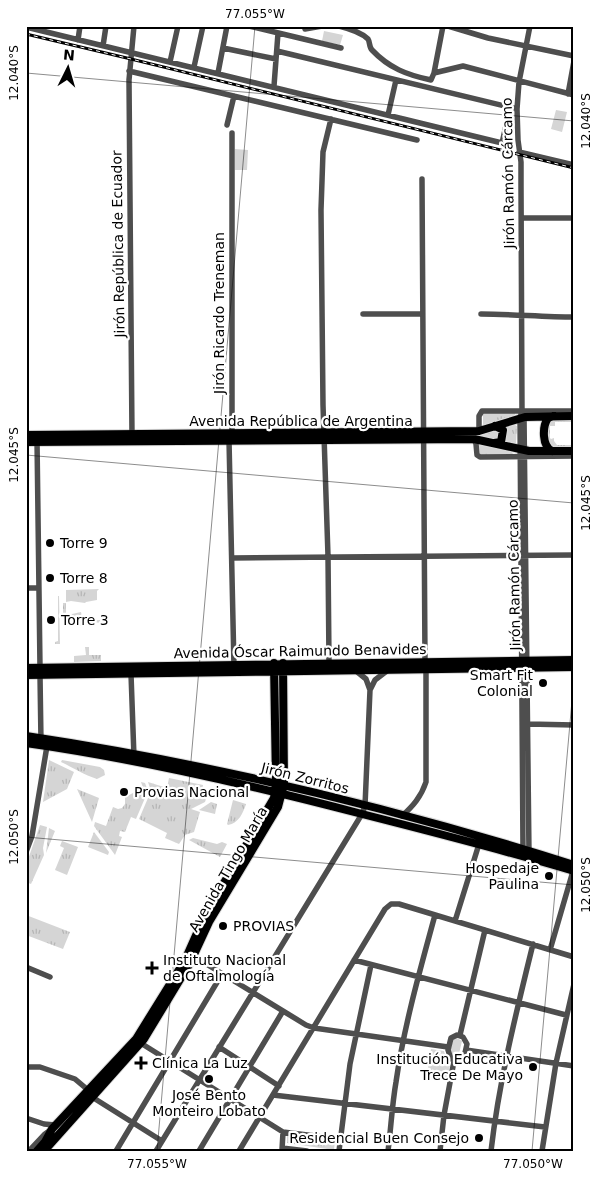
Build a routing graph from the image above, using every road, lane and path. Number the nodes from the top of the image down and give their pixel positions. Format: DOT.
graph roads {
  1 [pos="55,26"];
  2 [pos="80,26"];
  3 [pos="106,26"];
  4 [pos="134,26"];
  5 [pos="178,26"];
  6 [pos="203,26"];
  7 [pos="228,26"];
  8 [pos="248,26"];
  9 [pos="322,26"];
  10 [pos="339,26"];
  11 [pos="443,26"];
  12 [pos="448,26"];
  13 [pos="530,26"];
  14 [pos="29,27"];
  15 [pos="350,28"];
  16 [pos="305,30"];
  17 [pos="278,33"];
  18 [pos="54,34"];
  19 [pos="78,40"];
  20 [pos="103,46"];
  21 [pos="527,47"];
  22 [pos="223,48"];
  23 [pos="341,48"];
  24 [pos="276,51"];
  25 [pos="131,53"];
  26 [pos="574,56"];
  27 [pos="276,59"];
  28 [pos="574,61"];
  29 [pos="170,62"];
  30 [pos="194,68"];
  31 [pos="129,70"];
  32 [pos="218,73"];
  33 [pos="434,73"];
  34 [pos="396,80"];
  35 [pos="519,82"];
  36 [pos="274,86"];
  37 [pos="571,95"];
  38 [pos="234,96"];
  39 [pos="510,108"];
  40 [pos="517,109"];
  41 [pos="388,115"];
  42 [pos="331,119"];
  43 [pos="227,125"];
  44 [pos="232,133"];
  45 [pos="417,140"];
  46 [pos="519,152"];
  47 [pos="574,165"];
  48 [pos="422,179"];
  49 [pos="522,218"];
  50 [pos="574,218"];
  51 [pos="363,314"];
  52 [pos="422,314"];
  53 [pos="481,314"];
  54 [pos="522,315"];
  55 [pos="574,317"];
  56 [pos="574,412"];
  57 [pos="522,415"];
  58 [pos="554,416"];
  59 [pos="574,416"];
  60 [pos="495,426"];
  61 [pos="479,431"];
  62 [pos="26,435"];
  63 [pos="422,435"];
  64 [pos="324,436"];
  65 [pos="231,437"];
  66 [pos="37,438"];
  67 [pos="132,438"];
  68 [pos="474,439"];
  69 [pos="26,442"];
  70 [pos="494,443"];
  71 [pos="574,451"];
  72 [pos="553,452"];
  73 [pos="522,453"];
  74 [pos="574,456"];
  75 [pos="524,555"];
  76 [pos="574,555"];
  77 [pos="328,556"];
  78 [pos="424,556"];
  79 [pos="232,558"];
  80 [pos="26,588"];
  81 [pos="39,588"];
  82 [pos="574,660"];
  83 [pos="329,662"];
  84 [pos="524,664"];
  85 [pos="425,665"];
  86 [pos="274,667"];
  87 [pos="283,667"];
  88 [pos="574,667"];
  89 [pos="26,668"];
  90 [pos="234,668"];
  91 [pos="388,669"];
  92 [pos="354,670"];
  93 [pos="40,671"];
  94 [pos="131,674"];
  95 [pos="26,675"];
  96 [pos="370,690"];
  97 [pos="528,724"];
  98 [pos="574,725"];
  99 [pos="26,736"];
  100 [pos="26,743"];
  101 [pos="43,743"];
  102 [pos="134,757"];
  103 [pos="280,788"];
  104 [pos="526,802"];
  105 [pos="364,810"];
  106 [pos="402,816"];
  107 [pos="479,844"];
  108 [pos="26,852"];
  109 [pos="526,854"];
  110 [pos="573,869"];
  111 [pos="435,915"];
  112 [pos="455,921"];
  113 [pos="485,930"];
  114 [pos="533,944"];
  115 [pos="550,950"];
  116 [pos="191,955"];
  117 [pos="574,957"];
  118 [pos="354,960"];
  119 [pos="371,964"];
  120 [pos="26,966"];
  121 [pos="222,974"];
  122 [pos="50,976"];
  123 [pos="418,977"];
  124 [pos="574,984"];
  125 [pos="470,990"];
  126 [pos="252,992"];
  127 [pos="518,1002"];
  128 [pos="283,1011"];
  129 [pos="566,1015"];
  130 [pos="314,1028"];
  131 [pos="355,1034"];
  132 [pos="460,1035"];
  133 [pos="138,1041"];
  134 [pos="404,1041"];
  135 [pos="219,1047"];
  136 [pos="448,1047"];
  137 [pos="466,1050"];
  138 [pos="506,1056"];
  139 [pos="454,1061"];
  140 [pos="169,1062"];
  141 [pos="556,1064"];
  142 [pos="574,1066"];
  143 [pos="26,1067"];
  144 [pos="250,1067"];
  145 [pos="200,1080"];
  146 [pos="279,1086"];
  147 [pos="90,1094"];
  148 [pos="273,1095"];
  149 [pos="230,1099"];
  150 [pos="344,1103"];
  151 [pos="392,1109"];
  152 [pos="444,1115"];
  153 [pos="260,1117"];
  154 [pos="26,1118"];
  155 [pos="494,1121"];
  156 [pos="38,1122"];
  157 [pos="133,1123"];
  158 [pos="545,1127"];
  159 [pos="53,1130"];
  160 [pos="283,1132"];
  161 [pos="340,1139"];
  162 [pos="162,1141"];
  163 [pos="282,1149"];
  164 [pos="29,1151"];
  165 [pos="37,1151"];
  166 [pos="44,1151"];
  167 [pos="50,1151"];
  168 [pos="116,1151"];
  169 [pos="156,1151"];
  170 [pos="199,1151"];
  171 [pos="240,1151"];
  172 [pos="307,1151"];
  173 [pos="339,1151"];
  174 [pos="388,1151"];
  175 [pos="440,1151"];
  176 [pos="491,1151"];
  177 [pos="542,1151"];
  1 -- 18 [label="street"];
  2 -- 19 [label="street"];
  3 -- 20 [label="street"];
  4 -- 25 [label="street, Jirón República de Ecuador"];
  5 -- 29 [label="street"];
  6 -- 30 [label="street"];
  7 -- 22 [label="street"];
  8 -- 17 [label="street"];
  9 -- 16 [label="street"];
  10 -- 15 [label="street"];
  11 -- 33 [label="street"];
  12 -- 21 [label="street"];
  13 -- 21 [label="street, Jirón Ramón Cárcamo"];
  14 -- 18 [label="street"];
  15 -- 33 [label="street"];
  17 -- 23 [label="street"];
  17 -- 24 [label="street"];
  18 -- 19 [label="street"];
  19 -- 20 [label="street"];
  20 -- 25 [label="street"];
  21 -- 26 [label="street"];
  21 -- 35 [label="street, Jirón Ramón Cárcamo"];
  22 -- 27 [label="street"];
  22 -- 32 [label="street"];
  24 -- 27 [label="street"];
  24 -- 34 [label="street"];
  25 -- 29 [label="street"];
  25 -- 31 [label="street, Jirón República de Ecuador"];
  27 -- 36 [label="street"];
  28 -- 37 [label="street"];
  29 -- 30 [label="street"];
  30 -- 32 [label="street"];
  31 -- 38 [label="street"];
  31 -- 67 [label="street, Jirón República de Ecuador"];
  32 -- 36 [label="street"];
  33 -- 35 [label="street"];
  34 -- 39 [label="street"];
  34 -- 41 [label="street"];
  35 -- 37 [label="street"];
  35 -- 40 [label="street, Jirón Ramón Cárcamo"];
  36 -- 41 [label="street"];
  38 -- 42 [label="street"];
  38 -- 43 [label="street"];
  39 -- 40 [label="street"];
  39 -- 41 [label="street"];
  40 -- 46 [label="street, Jirón Ramón Cárcamo"];
  42 -- 45 [label="street"];
  42 -- 64 [label="street"];
  44 -- 65 [label="street, Jirón Ricardo Treneman"];
  46 -- 47 [label="street"];
  46 -- 49 [label="street, Jirón Ramón Cárcamo"];
  48 -- 52 [label="street"];
  49 -- 50 [label="street"];
  49 -- 54 [label="street, Jirón Ramón Cárcamo"];
  51 -- 52 [label="street"];
  52 -- 63 [label="street"];
  53 -- 54 [label="street"];
  54 -- 55 [label="street"];
  54 -- 57 [label="street, Jirón Ramón Cárcamo"];
  56 -- 57 [label="street, Avenida República de Argentina"];
  57 -- 58 [label="main road, Avenida República de Argentina"];
  57 -- 60 [label="main road, Avenida República de Argentina"];
  57 -- 61 [label="street"];
  57 -- 73 [label="street, Jirón Ramón Cárcamo"];
  58 -- 59 [label="main road, Avenida República de Argentina"];
  58 -- 72 [label="main road"];
  60 -- 61 [label="main road, Avenida República de Argentina"];
  60 -- 70 [label="main road"];
  61 -- 63 [label="main road, Avenida República de Argentina"];
  62 -- 66 [label="main road, Avenida República de Argentina"];
  63 -- 64 [label="main road, Avenida República de Argentina"];
  63 -- 68 [label="main road, Avenida República de Argentina"];
  63 -- 78 [label="street"];
  64 -- 65 [label="main road, Avenida República de Argentina"];
  64 -- 77 [label="street"];
  65 -- 67 [label="main road, Avenida República de Argentina"];
  65 -- 79 [label="street, Jirón Ricardo Treneman"];
  66 -- 67 [label="main road, Avenida República de Argentina"];
  66 -- 69 [label="main road, Avenida República de Argentina"];
  66 -- 81 [label="street"];
  68 -- 70 [label="main road, Avenida República de Argentina"];
  68 -- 73 [label="street"];
  70 -- 73 [label="main road, Avenida República de Argentina"];
  71 -- 72 [label="main road, Avenida República de Argentina"];
  72 -- 73 [label="main road, Avenida República de Argentina"];
  73 -- 74 [label="street, Avenida República de Argentina"];
  73 -- 75 [label="street, Jirón Ramón Cárcamo"];
  75 -- 76 [label="street"];
  75 -- 78 [label="street"];
  75 -- 84 [label="street, Jirón Ramón Cárcamo"];
  77 -- 78 [label="street"];
  77 -- 79 [label="street"];
  77 -- 83 [label="street"];
  78 -- 85 [label="street"];
  79 -- 90 [label="street, Jirón Ricardo Treneman"];
  80 -- 81 [label="street"];
  81 -- 93 [label="street"];
  82 -- 84 [label="main road, Avenida Óscar Raimundo Benavides"];
  83 -- 85 [label="main road, Avenida Óscar Raimundo Benavides"];
  83 -- 87 [label="main road, Avenida Óscar Raimundo Benavides"];
  84 -- 85 [label="main road, Avenida Óscar Raimundo Benavides"];
  84 -- 88 [label="main road, Avenida Óscar Raimundo Benavides"];
  84 -- 97 [label="street, Jirón Ramón Cárcamo"];
  84 -- 104 [label="street, Jirón Ramón Cárcamo"];
  85 -- 91 [label="main road, Avenida Óscar Raimundo Benavides"];
  85 -- 106 [label="street"];
  86 -- 87 [label="main road, Avenida Óscar Raimundo Benavides"];
  86 -- 90 [label="main road, Avenida Óscar Raimundo Benavides"];
  86 -- 103 [label="main road, Avenida Tingo María"];
  87 -- 92 [label="main road, Avenida Óscar Raimundo Benavides"];
  87 -- 103 [label="main road, Avenida Tingo María"];
  89 -- 93 [label="main road, Avenida Óscar Raimundo Benavides"];
  90 -- 93 [label="main road, Avenida Óscar Raimundo Benavides"];
  90 -- 94 [label="main road, Avenida Óscar Raimundo Benavides"];
  91 -- 92 [label="main road, Avenida Óscar Raimundo Benavides"];
  91 -- 96 [label="street"];
  92 -- 96 [label="street"];
  93 -- 94 [label="main road, Avenida Óscar Raimundo Benavides"];
  93 -- 95 [label="main road, Avenida Óscar Raimundo Benavides"];
  93 -- 101 [label="street"];
  94 -- 102 [label="street"];
  96 -- 105 [label="street"];
  97 -- 98 [label="street"];
  97 -- 104 [label="street, Jirón Ramón Cárcamo"];
  99 -- 101 [label="main road, Jirón Zorritos"];
  100 -- 101 [label="main road, Jirón Zorritos"];
  101 -- 102 [label="main road, Jirón Zorritos"];
  101 -- 108 [label="street"];
  102 -- 103 [label="main road, Jirón Zorritos"];
  103 -- 105 [label="main road, Jirón Zorritos"];
  103 -- 116 [label="main road, Avenida Tingo María"];
  104 -- 109 [label="street, Jirón Ramón Cárcamo"];
  105 -- 106 [label="main road, Jirón Zorritos"];
  105 -- 107 [label="main road, Jirón Zorritos"];
  105 -- 126 [label="street"];
  106 -- 109 [label="main road, Jirón Zorritos"];
  107 -- 109 [label="main road, Jirón Zorritos"];
  107 -- 112 [label="street"];
  109 -- 110 [label="main road, Jirón Zorritos"];
  110 -- 115 [label="street"];
  111 -- 112 [label="street"];
  111 -- 118 [label="street"];
  111 -- 123 [label="street"];
  112 -- 113 [label="street"];
  113 -- 114 [label="street"];
  113 -- 125 [label="street"];
  114 -- 115 [label="street"];
  114 -- 127 [label="street"];
  115 -- 117 [label="street"];
  116 -- 121 [label="street"];
  116 -- 133 [label="main road, Avenida Tingo María"];
  118 -- 119 [label="street"];
  118 -- 130 [label="street"];
  119 -- 123 [label="street"];
  119 -- 131 [label="street"];
  120 -- 122 [label="street"];
  121 -- 126 [label="street"];
  121 -- 140 [label="street"];
  123 -- 125 [label="street"];
  123 -- 134 [label="street"];
  124 -- 129 [label="street"];
  125 -- 127 [label="street"];
  125 -- 132 [label="street"];
  126 -- 128 [label="street"];
  126 -- 135 [label="street"];
  127 -- 129 [label="street"];
  127 -- 138 [label="street"];
  128 -- 130 [label="street"];
  128 -- 144 [label="street"];
  129 -- 141 [label="street"];
  130 -- 131 [label="street"];
  130 -- 146 [label="street"];
  131 -- 134 [label="street"];
  131 -- 150 [label="street"];
  132 -- 136 [label="street"];
  132 -- 137 [label="street"];
  133 -- 140 [label="street"];
  133 -- 147 [label="main road, Avenida Tingo María"];
  134 -- 136 [label="street"];
  134 -- 151 [label="street"];
  135 -- 144 [label="street"];
  135 -- 145 [label="street"];
  136 -- 139 [label="street"];
  137 -- 138 [label="street"];
  137 -- 139 [label="street"];
  138 -- 141 [label="street"];
  138 -- 155 [label="street"];
  139 -- 152 [label="street"];
  140 -- 145 [label="street"];
  140 -- 157 [label="street"];
  141 -- 142 [label="street"];
  141 -- 158 [label="street"];
  143 -- 147 [label="street"];
  144 -- 146 [label="street"];
  144 -- 149 [label="street"];
  145 -- 149 [label="street"];
  145 -- 162 [label="street"];
  146 -- 148 [label="street"];
  147 -- 157 [label="street"];
  147 -- 159 [label="main road, Avenida Tingo María"];
  148 -- 150 [label="street"];
  148 -- 153 [label="street"];
  149 -- 153 [label="street"];
  149 -- 170 [label="street"];
  150 -- 151 [label="street"];
  150 -- 161 [label="street"];
  151 -- 152 [label="street"];
  151 -- 174 [label="street"];
  152 -- 155 [label="street"];
  152 -- 175 [label="street"];
  153 -- 160 [label="street"];
  153 -- 171 [label="street"];
  154 -- 156 [label="street"];
  155 -- 158 [label="street"];
  155 -- 176 [label="street"];
  156 -- 159 [label="street"];
  156 -- 159 [label="street"];
  157 -- 162 [label="street"];
  157 -- 168 [label="street"];
  158 -- 177 [label="street"];
  159 -- 164 [label="street, Avenida Tingo María"];
  159 -- 165 [label="main road, Avenida Tingo María"];
  159 -- 166 [label="main road, Avenida Tingo María"];
  159 -- 167 [label="street, Avenida Tingo María"];
  160 -- 161 [label="street"];
  160 -- 163 [label="street"];
  161 -- 173 [label="street"];
  162 -- 169 [label="street"];
  163 -- 172 [label="street"];
}
